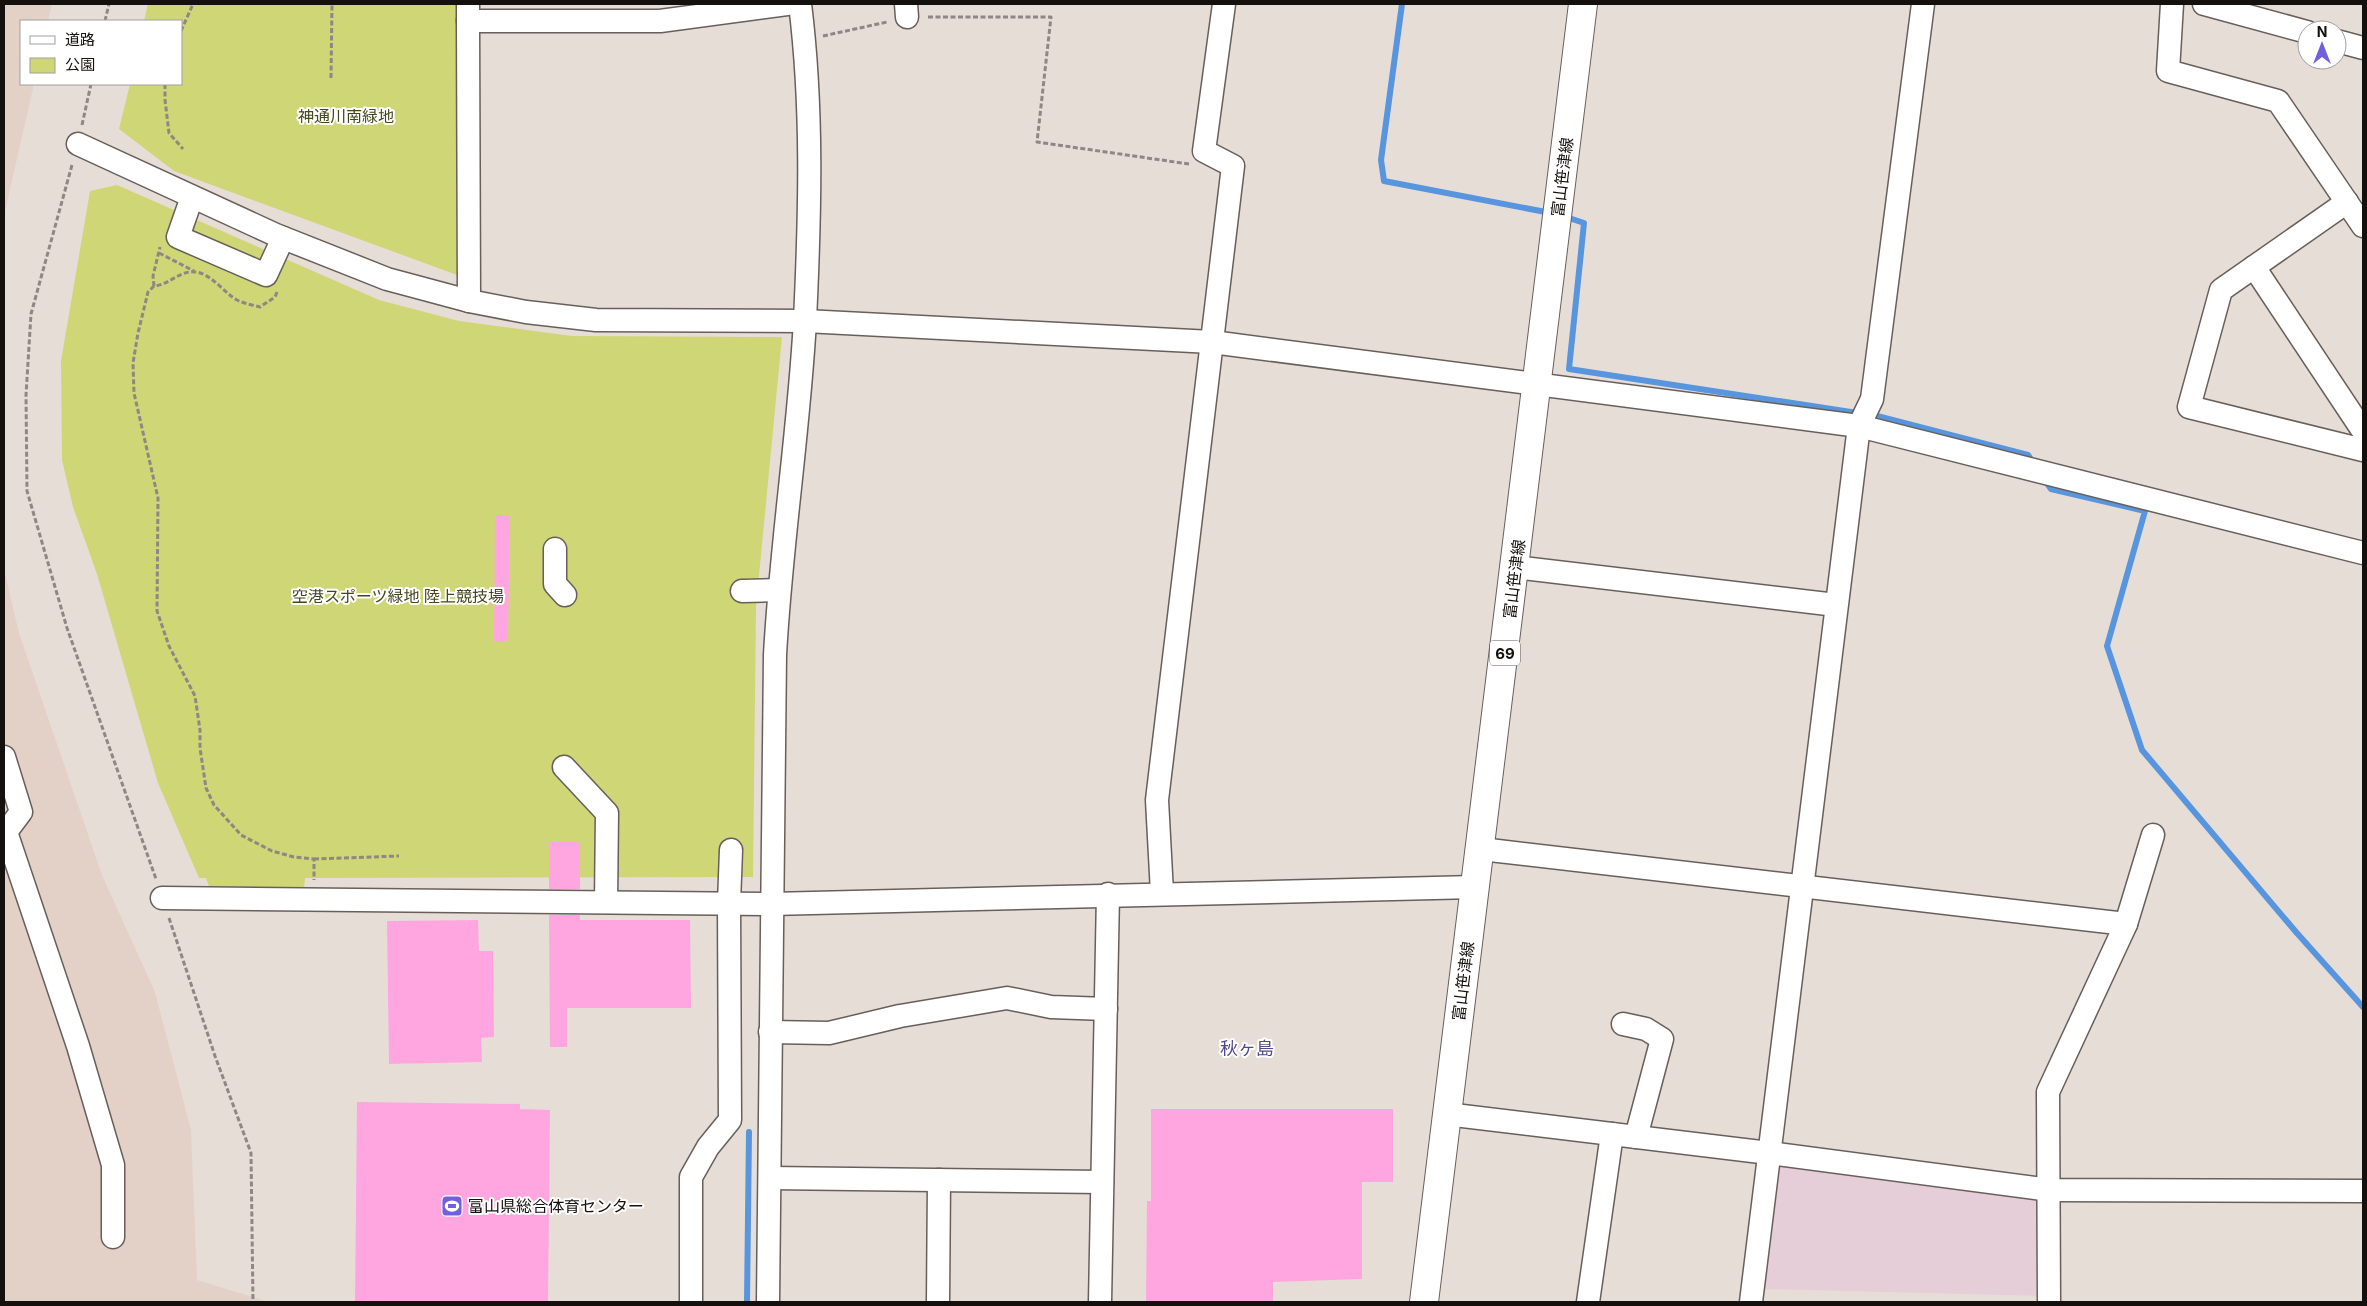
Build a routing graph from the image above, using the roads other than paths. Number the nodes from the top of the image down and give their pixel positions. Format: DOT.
graph roads {
  1 [pos="787,4"];
  2 [pos="800,4"];
  3 [pos="1224,4"];
  4 [pos="1583,4"];
  5 [pos="1917,4"];
  6 [pos="1923,4"];
  7 [pos="2172,4"];
  8 [pos="2204,4"];
  9 [pos="468,12"];
  10 [pos="2297,29"];
  11 [pos="2347,43"];
  12 [pos="2363,48"];
  13 [pos="78,144"];
  14 [pos="192,197"];
  15 [pos="2347,202"];
  16 [pos="2363,226"];
  17 [pos="283,238"];
  18 [pos="2254,267"];
  19 [pos="470,301"];
  20 [pos="805,321"];
  21 [pos="1212,342"];
  22 [pos="1537,386"];
  23 [pos="1859,426"];
  24 [pos="2363,431"];
  25 [pos="2363,450"];
  26 [pos="555,549"];
  27 [pos="2363,553"];
  28 [pos="1515,567"];
  29 [pos="778,590"];
  30 [pos="742,591"];
  31 [pos="564,595"];
  32 [pos="1836,605"];
  33 [pos="4,757"];
  34 [pos="564,767"];
  35 [pos="5,829"];
  36 [pos="2153,835"];
  37 [pos="1481,849"];
  38 [pos="731,850"];
  39 [pos="1475,886"];
  40 [pos="1802,886"];
  41 [pos="1162,893"];
  42 [pos="1108,894"];
  43 [pos="162,898"];
  44 [pos="606,902"];
  45 [pos="729,903"];
  46 [pos="771,904"];
  47 [pos="2126,924"];
  48 [pos="1106,1009"];
  49 [pos="1623,1024"];
  50 [pos="770,1032"];
  51 [pos="1446,1114"];
  52 [pos="1612,1134"];
  53 [pos="1636,1137"];
  54 [pos="1769,1153"];
  55 [pos="770,1178"];
  56 [pos="939,1180"];
  57 [pos="1102,1182"];
  58 [pos="2050,1190"];
  59 [pos="2363,1191"];
  60 [pos="112,1237"];
  61 [pos="690,1302"];
  62 [pos="768,1302"];
  63 [pos="938,1302"];
  64 [pos="1100,1302"];
  65 [pos="1424,1302"];
  66 [pos="1588,1302"];
  67 [pos="1751,1302"];
  68 [pos="2049,1302"];
  1 -- 9 [label="street"];
  2 -- 20 [label="street"];
  3 -- 21 [label="street"];
  4 -- 22 [label="main road, 富山笹津線 / 69"];
  5 -- 6 [label="street"];
  6 -- 23 [label="street"];
  7 -- 15 [label="street"];
  8 -- 10 [label="street"];
  9 -- 19 [label="street"];
  11 -- 12 [label="street"];
  13 -- 14 [label="street"];
  14 -- 17 [label="street"];
  14 -- 17 [label="street"];
  15 -- 16 [label="street"];
  15 -- 18 [label="street"];
  17 -- 19 [label="street"];
  18 -- 24 [label="street"];
  18 -- 25 [label="street"];
  19 -- 20 [label="street"];
  20 -- 21 [label="street"];
  20 -- 29 [label="street"];
  21 -- 22 [label="street"];
  21 -- 41 [label="street"];
  22 -- 23 [label="street"];
  22 -- 28 [label="main road, 富山笹津線 / 69"];
  23 -- 27 [label="street"];
  23 -- 32 [label="street"];
  26 -- 31 [label="street"];
  28 -- 32 [label="street"];
  28 -- 37 [label="main road, 富山笹津線 / 69"];
  29 -- 30 [label="street"];
  29 -- 46 [label="street"];
  32 -- 40 [label="street"];
  33 -- 35 [label="street"];
  34 -- 44 [label="street"];
  35 -- 60 [label="street"];
  36 -- 47 [label="street"];
  37 -- 39 [label="main road, 富山笹津線 / 69"];
  37 -- 40 [label="street"];
  38 -- 45 [label="street"];
  39 -- 41 [label="street"];
  39 -- 51 [label="main road, 富山笹津線 / 69"];
  40 -- 47 [label="street"];
  40 -- 54 [label="street"];
  41 -- 42 [label="street"];
  42 -- 46 [label="street"];
  42 -- 48 [label="street"];
  43 -- 44 [label="street"];
  44 -- 45 [label="street"];
  45 -- 46 [label="street"];
  45 -- 61 [label="street"];
  46 -- 50 [label="street"];
  47 -- 58 [label="street"];
  48 -- 50 [label="street"];
  48 -- 57 [label="street"];
  49 -- 53 [label="street"];
  50 -- 55 [label="street"];
  51 -- 52 [label="street"];
  51 -- 65 [label="main road, 富山笹津線 / 69"];
  52 -- 53 [label="street"];
  52 -- 66 [label="street"];
  53 -- 54 [label="street"];
  54 -- 58 [label="street"];
  54 -- 67 [label="street"];
  55 -- 56 [label="street"];
  55 -- 62 [label="street"];
  56 -- 57 [label="street"];
  56 -- 63 [label="street"];
  57 -- 64 [label="street"];
  58 -- 59 [label="street"];
  58 -- 68 [label="street"];
}
